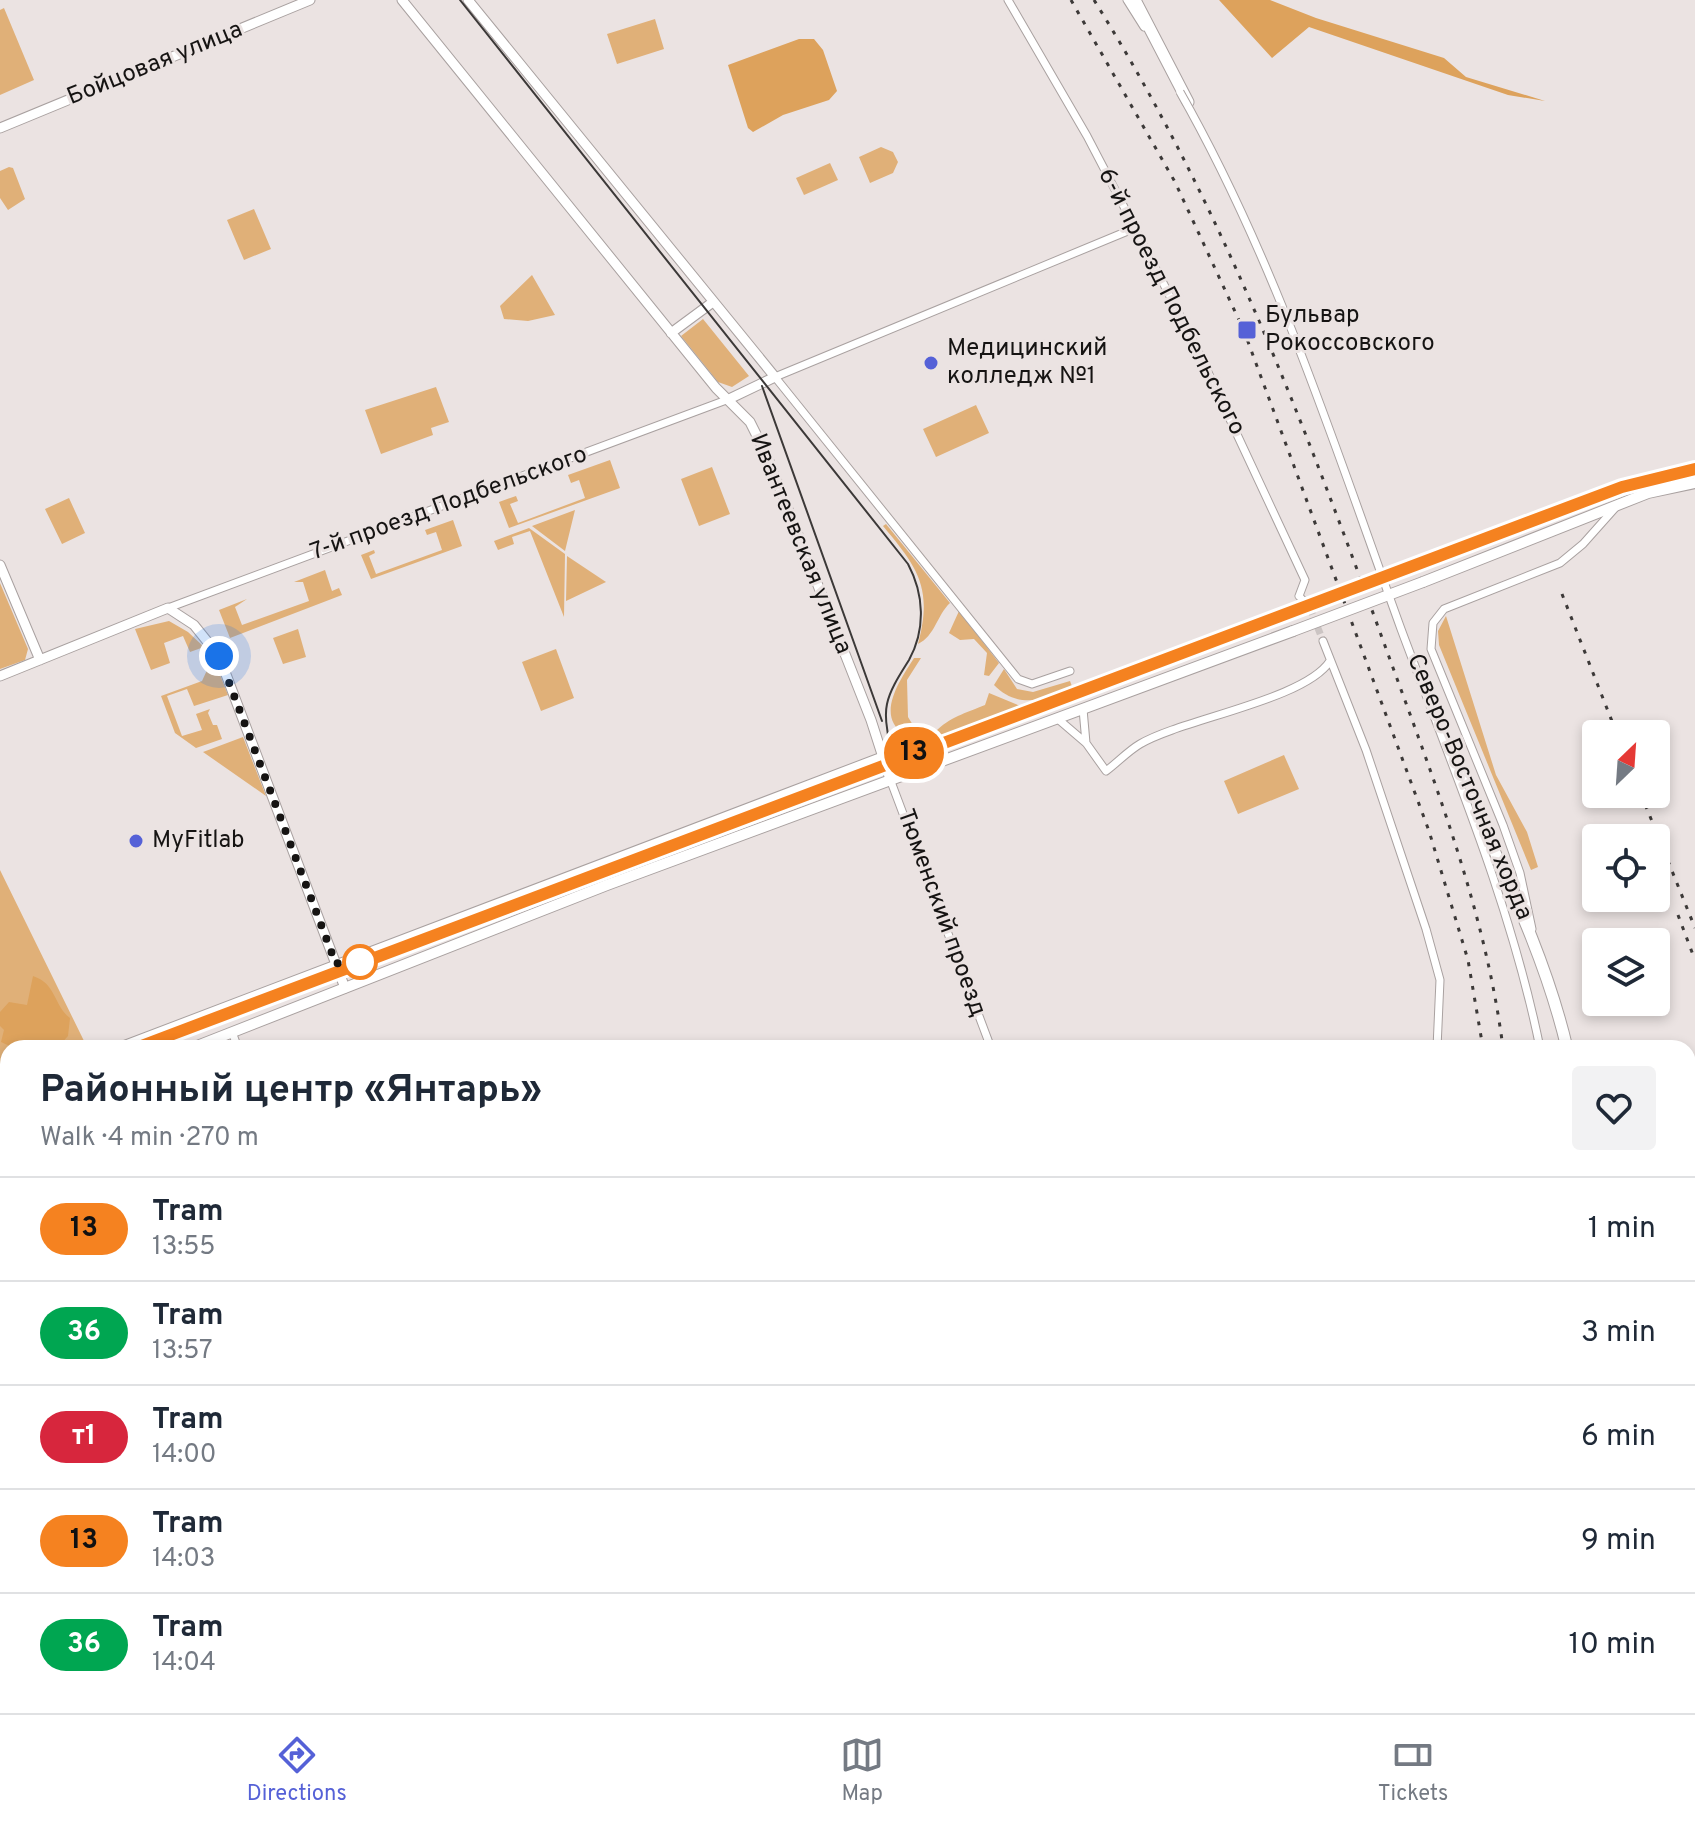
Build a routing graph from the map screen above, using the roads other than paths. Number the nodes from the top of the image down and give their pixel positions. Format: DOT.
graph roads {
  1 [pos="310,0"];
  2 [pos="402,0"];
  3 [pos="468,0"];
  4 [pos="1008,0"];
  5 [pos="1127,0"];
  6 [pos="1135,0"];
  7 [pos="0,128"];
  8 [pos="1135,228"];
  9 [pos="713,302"];
  10 [pos="671,333"];
  11 [pos="775,377"];
  12 [pos="729,399"];
  13 [pos="1695,483"];
  14 [pos="1618,505"];
  15 [pos="0,565"];
  16 [pos="168,608"];
  17 [pos="1310,608"];
  18 [pos="1323,641"];
  19 [pos="40,660"];
  20 [pos="1330,661"];
  21 [pos="1070,671"];
  22 [pos="0,676"];
  23 [pos="1083,709"];
  24 [pos="1058,719"];
  25 [pos="1086,743"];
  26 [pos="882,756"];
  27 [pos="890,779"];
  28 [pos="1537,951"];
  29 [pos="336,964"];
  30 [pos="345,988"];
  31 [pos="232,1032"];
  32 [pos="136,1040"];
  33 [pos="212,1040"];
  34 [pos="235,1040"];
  35 [pos="988,1040"];
  36 [pos="1437,1040"];
  37 [pos="1538,1040"];
  38 [pos="1565,1040"];
  1 -- 7 [label="street, Бойцовая улица"];
  2 -- 10 [label="street, Ивантеевская улица"];
  3 -- 9 [label="street"];
  4 -- 8 [label="street, 6-й проезд Подбельского"];
  5 -- 37 [label="street, Северо-Восточная хорда, bridge"];
  6 -- 28 [label="main road, Северо-Восточная хорда"];
  8 -- 11 [label="street"];
  8 -- 17 [label="street, 6-й проезд Подбельского"];
  9 -- 10 [label="street"];
  9 -- 11 [label="street"];
  10 -- 12 [label="street, Ивантеевская улица"];
  11 -- 12 [label="street"];
  11 -- 21 [label="street"];
  12 -- 16 [label="street, 7-й проезд Подбельского"];
  12 -- 26 [label="street, Ивантеевская улица"];
  13 -- 14 [label="main road"];
  14 -- 23 [label="main road, bridge"];
  14 -- 28 [label="street"];
  15 -- 19 [label="street"];
  16 -- 19 [label="street"];
  16 -- 29 [label="street"];
  18 -- 20 [label="street"];
  19 -- 22 [label="street"];
  20 -- 25 [label="street"];
  20 -- 36 [label="street"];
  23 -- 24 [label="main road"];
  23 -- 25 [label="street"];
  24 -- 25 [label="street"];
  24 -- 27 [label="main road"];
  26 -- 27 [label="street, Ивантеевская улица"];
  26 -- 29 [label="street"];
  27 -- 30 [label="main road"];
  27 -- 35 [label="street, Тюменский проезд"];
  28 -- 38 [label="main road, Северо-Восточная хорда"];
  29 -- 30 [label="street"];
  29 -- 32 [label="street"];
  30 -- 31 [label="main road"];
  31 -- 33 [label="main road"];
  31 -- 34 [label="street"];
}
